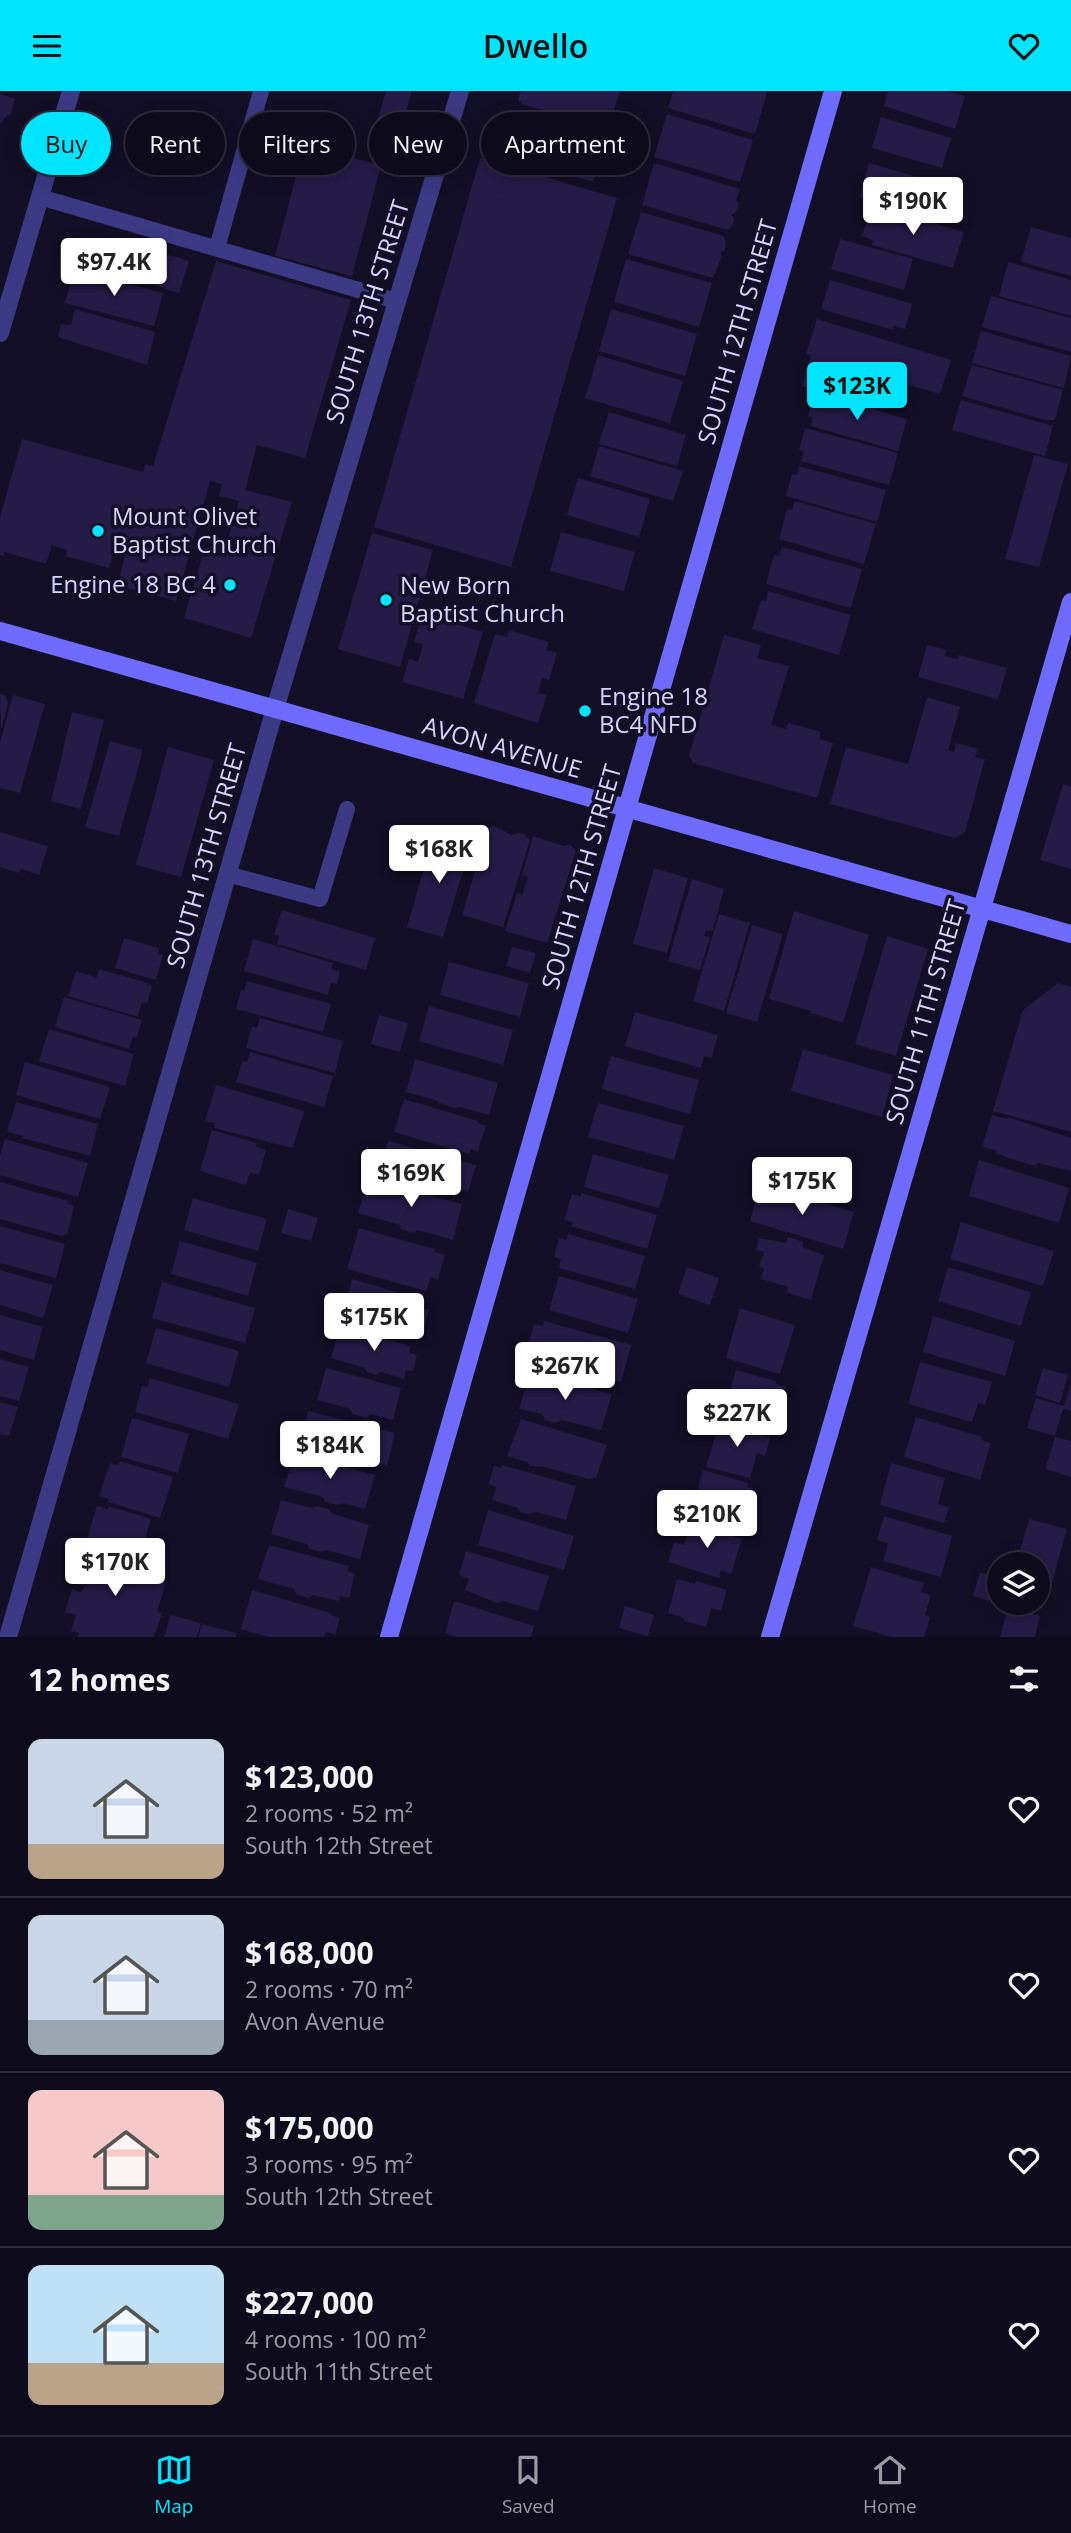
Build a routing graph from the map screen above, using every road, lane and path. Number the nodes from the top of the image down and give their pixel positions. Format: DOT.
graph roads {
  1 [pos="71,91"];
  2 [pos="261,91"];
  3 [pos="460,91"];
  4 [pos="833,91"];
  5 [pos="40,197"];
  6 [pos="217,248"];
  7 [pos="397,301"];
  8 [pos="0,333"];
  9 [pos="1071,602"];
  10 [pos="0,631"];
  11 [pos="275,709"];
  12 [pos="347,809"];
  13 [pos="627,809"];
  14 [pos="227,874"];
  15 [pos="981,909"];
  16 [pos="1071,934"];
  17 [pos="8,1637"];
  18 [pos="389,1637"];
  19 [pos="770,1637"];
  1 -- 5 [label="street"];
  2 -- 6 [label="lane"];
  3 -- 7 [label="street, SOUTH 13TH STREET"];
  4 -- 13 [label="street, SOUTH 12TH STREET"];
  5 -- 6 [label="lane"];
  5 -- 8 [label="street"];
  6 -- 7 [label="lane"];
  7 -- 11 [label="street, SOUTH 13TH STREET"];
  9 -- 15 [label="street, SOUTH 11TH STREET"];
  10 -- 11 [label="street, AVON AVENUE"];
  11 -- 13 [label="street, AVON AVENUE"];
  11 -- 14 [label="street, SOUTH 13TH STREET"];
  12 -- 14 [label="lane"];
  13 -- 15 [label="street, AVON AVENUE"];
  13 -- 18 [label="street, SOUTH 12TH STREET"];
  14 -- 17 [label="street, SOUTH 13TH STREET"];
  15 -- 16 [label="street, AVON AVENUE"];
  15 -- 19 [label="street, SOUTH 11TH STREET"];
}
